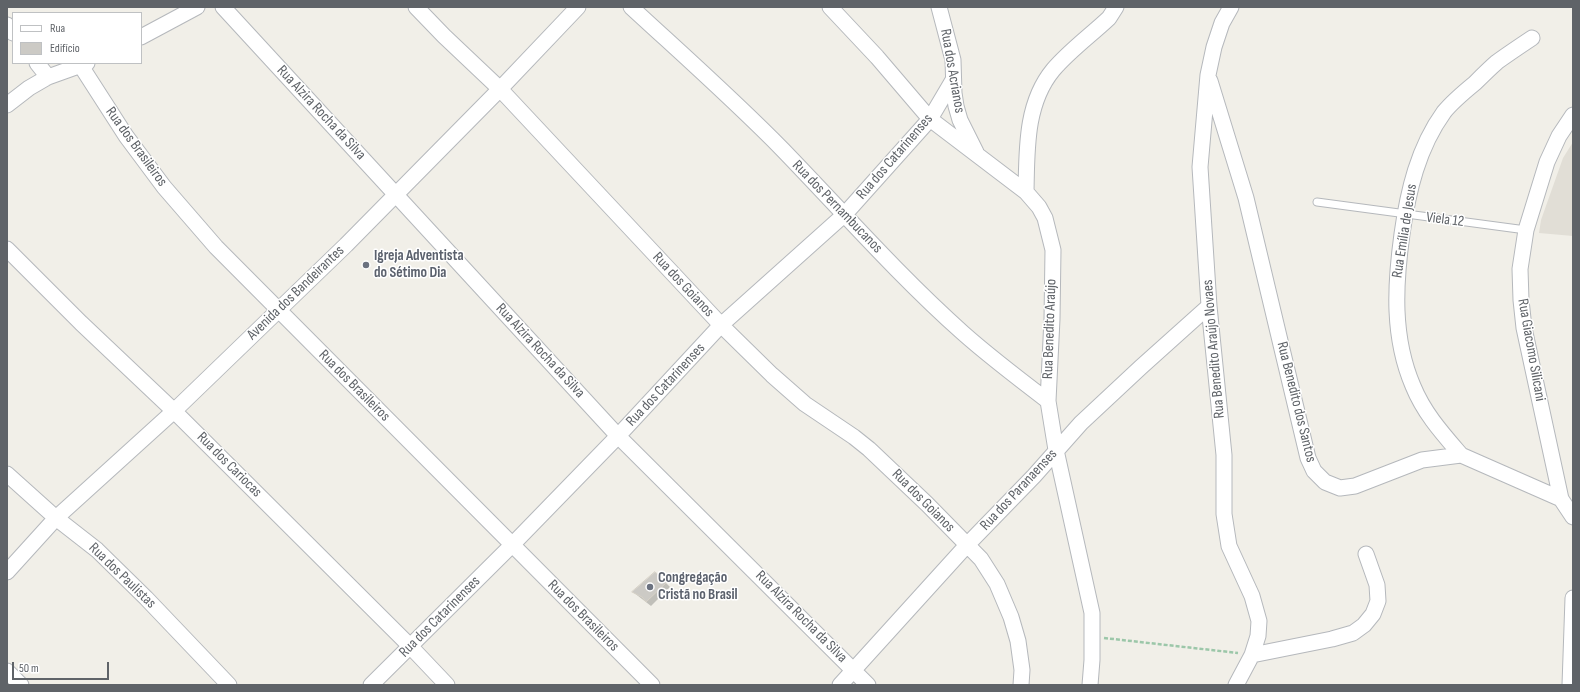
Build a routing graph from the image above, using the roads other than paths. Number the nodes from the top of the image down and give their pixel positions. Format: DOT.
graph roads {
  1 [pos="197,7"];
  2 [pos="223,7"];
  3 [pos="416,7"];
  4 [pos="578,7"];
  5 [pos="631,7"];
  6 [pos="830,7"];
  7 [pos="939,7"];
  8 [pos="1116,7"];
  9 [pos="1231,7"];
  10 [pos="142,36"];
  11 [pos="1532,38"];
  12 [pos="38,64"];
  13 [pos="84,65"];
  14 [pos="1208,75"];
  15 [pos="48,77"];
  16 [pos="953,80"];
  17 [pos="500,89"];
  18 [pos="7,105"];
  19 [pos="1573,115"];
  20 [pos="930,119"];
  21 [pos="977,155"];
  22 [pos="1026,192"];
  23 [pos="396,195"];
  24 [pos="1317,202"];
  25 [pos="844,214"];
  26 [pos="1405,215"];
  27 [pos="1526,230"];
  28 [pos="7,249"];
  29 [pos="1209,306"];
  30 [pos="279,311"];
  31 [pos="721,325"];
  32 [pos="1048,401"];
  33 [pos="174,411"];
  34 [pos="618,436"];
  35 [pos="1056,450"];
  36 [pos="1461,455"];
  37 [pos="7,474"];
  38 [pos="1561,499"];
  39 [pos="1573,517"];
  40 [pos="56,518"];
  41 [pos="512,545"];
  42 [pos="967,545"];
  43 [pos="1366,554"];
  44 [pos="7,572"];
  45 [pos="1573,598"];
  46 [pos="410,646"];
  47 [pos="1252,655"];
  48 [pos="855,670"];
  49 [pos="7,671"];
  50 [pos="21,685"];
  51 [pos="229,685"];
  52 [pos="371,685"];
  53 [pos="447,685"];
  54 [pos="652,685"];
  55 [pos="840,685"];
  56 [pos="868,685"];
  57 [pos="1021,685"];
  58 [pos="1090,685"];
  59 [pos="1236,685"];
  60 [pos="1570,685"];
  1 -- 10 [label="street"];
  2 -- 23 [label="street, Rua Alzira Rocha da Silva"];
  3 -- 17 [label="street, Rua dos Goianos"];
  4 -- 17 [label="street, Avenida dos Bandeirantes"];
  5 -- 25 [label="street, Rua dos Pernambucanos"];
  6 -- 20 [label="street, Rua Benedito Araújo"];
  7 -- 16 [label="street, Rua dos Acrianos"];
  8 -- 22 [label="street"];
  9 -- 14 [label="street, Rua Benedito Araújo Novaes"];
  11 -- 26 [label="street, Rua Emília de Jesus"];
  12 -- 15 [label="street"];
  13 -- 15 [label="street"];
  13 -- 30 [label="street, Rua dos Brasileiros"];
  14 -- 29 [label="street, Rua Benedito Araújo Novaes"];
  14 -- 36 [label="street, Rua Benedito dos Santos"];
  15 -- 18 [label="street"];
  16 -- 20 [label="street, Rua dos Catarinenses"];
  16 -- 21 [label="street, Rua dos Acrianos"];
  17 -- 23 [label="street, Avenida dos Bandeirantes"];
  17 -- 31 [label="street, Rua dos Goianos"];
  19 -- 27 [label="street, Rua Giacomo Silicani"];
  20 -- 21 [label="street, Rua Benedito Araújo"];
  20 -- 25 [label="street, Rua dos Catarinenses"];
  21 -- 22 [label="street, Rua Benedito Araújo"];
  22 -- 32 [label="street, Rua Benedito Araújo"];
  23 -- 30 [label="street, Avenida dos Bandeirantes"];
  23 -- 34 [label="street, Rua Alzira Rocha da Silva"];
  24 -- 26 [label="lane, Viela 12"];
  25 -- 31 [label="street, Rua dos Catarinenses"];
  25 -- 32 [label="street, Rua dos Pernambucanos"];
  26 -- 27 [label="lane, Viela 12"];
  26 -- 36 [label="street, Rua Emília de Jesus"];
  27 -- 38 [label="street, Rua Giacomo Silicani"];
  28 -- 33 [label="street, Rua dos Cariocas"];
  29 -- 35 [label="street, Rua dos Paranaenses"];
  29 -- 47 [label="street, Rua Benedito Araújo Novaes"];
  30 -- 33 [label="street, Avenida dos Bandeirantes"];
  30 -- 41 [label="street, Rua dos Brasileiros"];
  31 -- 34 [label="street, Rua dos Catarinenses"];
  31 -- 42 [label="street, Rua dos Goianos"];
  32 -- 35 [label="street, Rua Benedito Araújo"];
  33 -- 40 [label="street, Avenida dos Bandeirantes"];
  33 -- 46 [label="street, Rua dos Cariocas"];
  34 -- 41 [label="street, Rua dos Catarinenses"];
  34 -- 48 [label="street, Rua Alzira Rocha da Silva"];
  35 -- 42 [label="street, Rua dos Paranaenses"];
  35 -- 58 [label="street, Rua Benedito Araújo"];
  36 -- 38 [label="street"];
  37 -- 40 [label="street, Rua dos Paulistas"];
  38 -- 39 [label="street, Rua Giacomo Silicani"];
  40 -- 44 [label="street, Avenida dos Bandeirantes"];
  40 -- 51 [label="street, Rua dos Paulistas"];
  41 -- 46 [label="street, Rua dos Catarinenses"];
  41 -- 54 [label="street, Rua dos Brasileiros"];
  42 -- 48 [label="street, Rua dos Paranaenses"];
  42 -- 57 [label="street, Rua dos Goianos"];
  43 -- 47 [label="street"];
  45 -- 60 [label="street"];
  46 -- 52 [label="street, Rua dos Catarinenses"];
  46 -- 53 [label="street, Rua dos Cariocas"];
  47 -- 59 [label="street, Rua Benedito Araújo Novaes"];
  48 -- 55 [label="street, Rua dos Paranaenses"];
  48 -- 56 [label="street, Rua Alzira Rocha da Silva"];
  49 -- 50 [label="street"];
}
